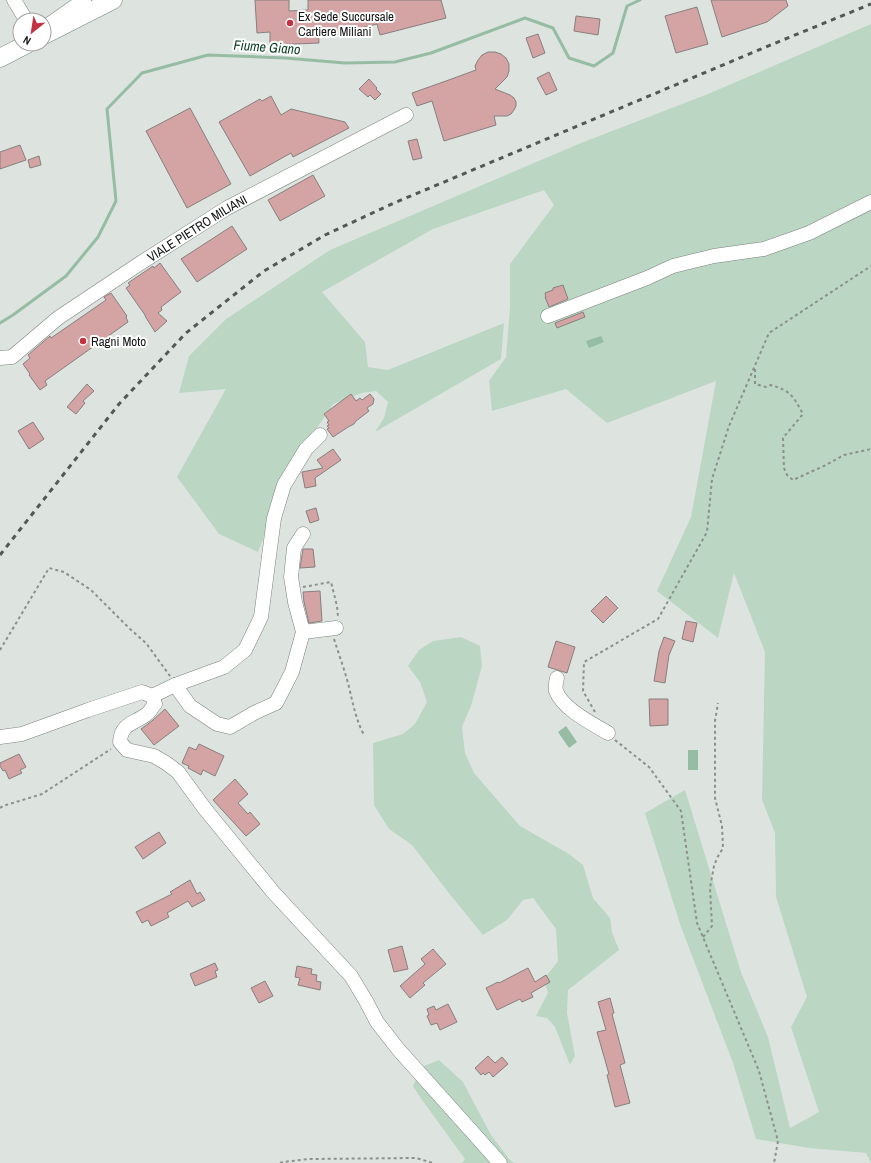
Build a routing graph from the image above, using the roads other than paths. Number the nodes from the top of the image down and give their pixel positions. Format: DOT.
graph roads {
  1 [pos="14,0"];
  2 [pos="84,0"];
  3 [pos="112,0"];
  4 [pos="21,12"];
  5 [pos="52,22"];
  6 [pos="52,31"];
  7 [pos="12,52"];
  8 [pos="0,58"];
  9 [pos="406,115"];
  10 [pos="871,202"];
  11 [pos="548,316"];
  12 [pos="0,358"];
  13 [pos="320,435"];
  14 [pos="303,534"];
  15 [pos="336,628"];
  16 [pos="303,632"];
  17 [pos="557,678"];
  18 [pos="175,685"];
  19 [pos="152,696"];
  20 [pos="608,733"];
  21 [pos="0,737"];
  22 [pos="500,1163"];
  1 -- 4 [label="street"];
  2 -- 5 [label="street"];
  3 -- 6 [label="main road"];
  7 -- 8 [label="main road"];
  9 -- 12 [label="street, VIALE PIETRO MILIANI"];
  10 -- 11 [label="street"];
  13 -- 18 [label="street"];
  14 -- 16 [label="street"];
  15 -- 16 [label="street"];
  16 -- 18 [label="street"];
  17 -- 20 [label="street"];
  18 -- 19 [label="street"];
  19 -- 21 [label="street"];
  19 -- 22 [label="street"];
}
